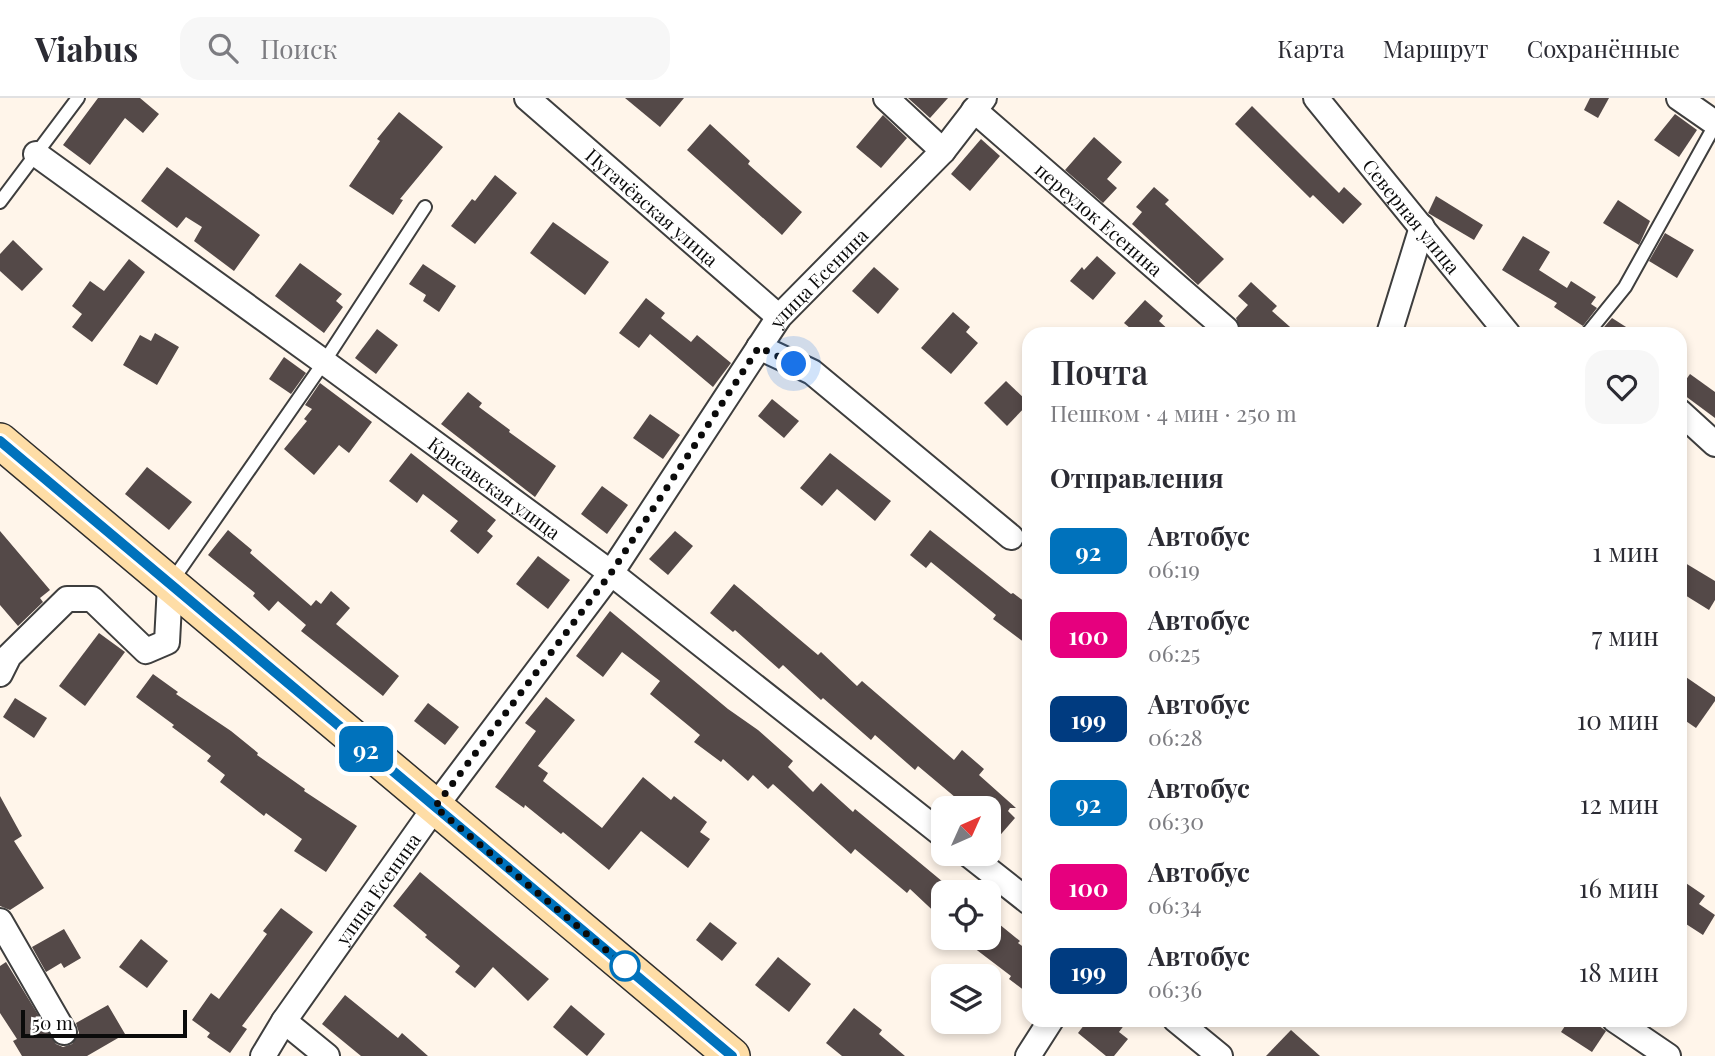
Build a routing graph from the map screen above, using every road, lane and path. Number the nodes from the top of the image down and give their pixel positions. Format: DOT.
graph roads {
  1 [pos="78,98"];
  2 [pos="527,98"];
  3 [pos="886,98"];
  4 [pos="1316,98"];
  5 [pos="1679,98"];
  6 [pos="979,104"];
  7 [pos="1715,124"];
  8 [pos="943,151"];
  9 [pos="36,154"];
  10 [pos="0,202"];
  11 [pos="425,207"];
  12 [pos="1422,227"];
  13 [pos="779,317"];
  14 [pos="1224,327"];
  15 [pos="1391,327"];
  16 [pos="1502,327"];
  17 [pos="1593,327"];
  18 [pos="759,347"];
  19 [pos="324,362"];
  20 [pos="1687,418"];
  21 [pos="0,441"];
  22 [pos="1715,444"];
  23 [pos="1011,537"];
  24 [pos="611,573"];
  25 [pos="170,584"];
  26 [pos="3,663"];
  27 [pos="435,807"];
  28 [pos="931,826"];
  29 [pos="983,866"];
  30 [pos="1022,896"];
  31 [pos="0,921"];
  32 [pos="284,1021"];
  33 [pos="1047,1027"];
  34 [pos="1185,1027"];
  35 [pos="1625,1027"];
  36 [pos="64,1032"];
  37 [pos="263,1056"];
  38 [pos="327,1056"];
  39 [pos="732,1056"];
  40 [pos="1028,1056"];
  41 [pos="1220,1056"];
  42 [pos="1668,1056"];
  1 -- 9 [label="lane"];
  2 -- 13 [label="street, Пугачёвская улица"];
  3 -- 8 [label="street"];
  4 -- 12 [label="street, Северная улица"];
  5 -- 7 [label="street"];
  6 -- 8 [label="street, улица Есенина"];
  6 -- 14 [label="street, переулок Есенина"];
  7 -- 17 [label="lane"];
  8 -- 13 [label="street, улица Есенина"];
  9 -- 10 [label="lane"];
  9 -- 19 [label="street, Красавская улица"];
  11 -- 19 [label="lane"];
  12 -- 15 [label="street"];
  12 -- 16 [label="street, Северная улица"];
  13 -- 18 [label="street, улица Есенина"];
  18 -- 23 [label="street"];
  18 -- 24 [label="street, улица Есенина"];
  19 -- 24 [label="street, Красавская улица"];
  19 -- 25 [label="lane"];
  20 -- 22 [label="street"];
  21 -- 25 [label="main road"];
  24 -- 27 [label="street, улица Есенина"];
  24 -- 28 [label="street, Красавская улица"];
  25 -- 26 [label="street"];
  25 -- 27 [label="main road"];
  27 -- 32 [label="street, улица Есенина"];
  27 -- 39 [label="main road"];
  29 -- 30 [label="street"];
  31 -- 36 [label="street"];
  32 -- 37 [label="street, улица Есенина"];
  32 -- 38 [label="street"];
  33 -- 40 [label="street"];
  34 -- 41 [label="street"];
  35 -- 42 [label="street"];
}
